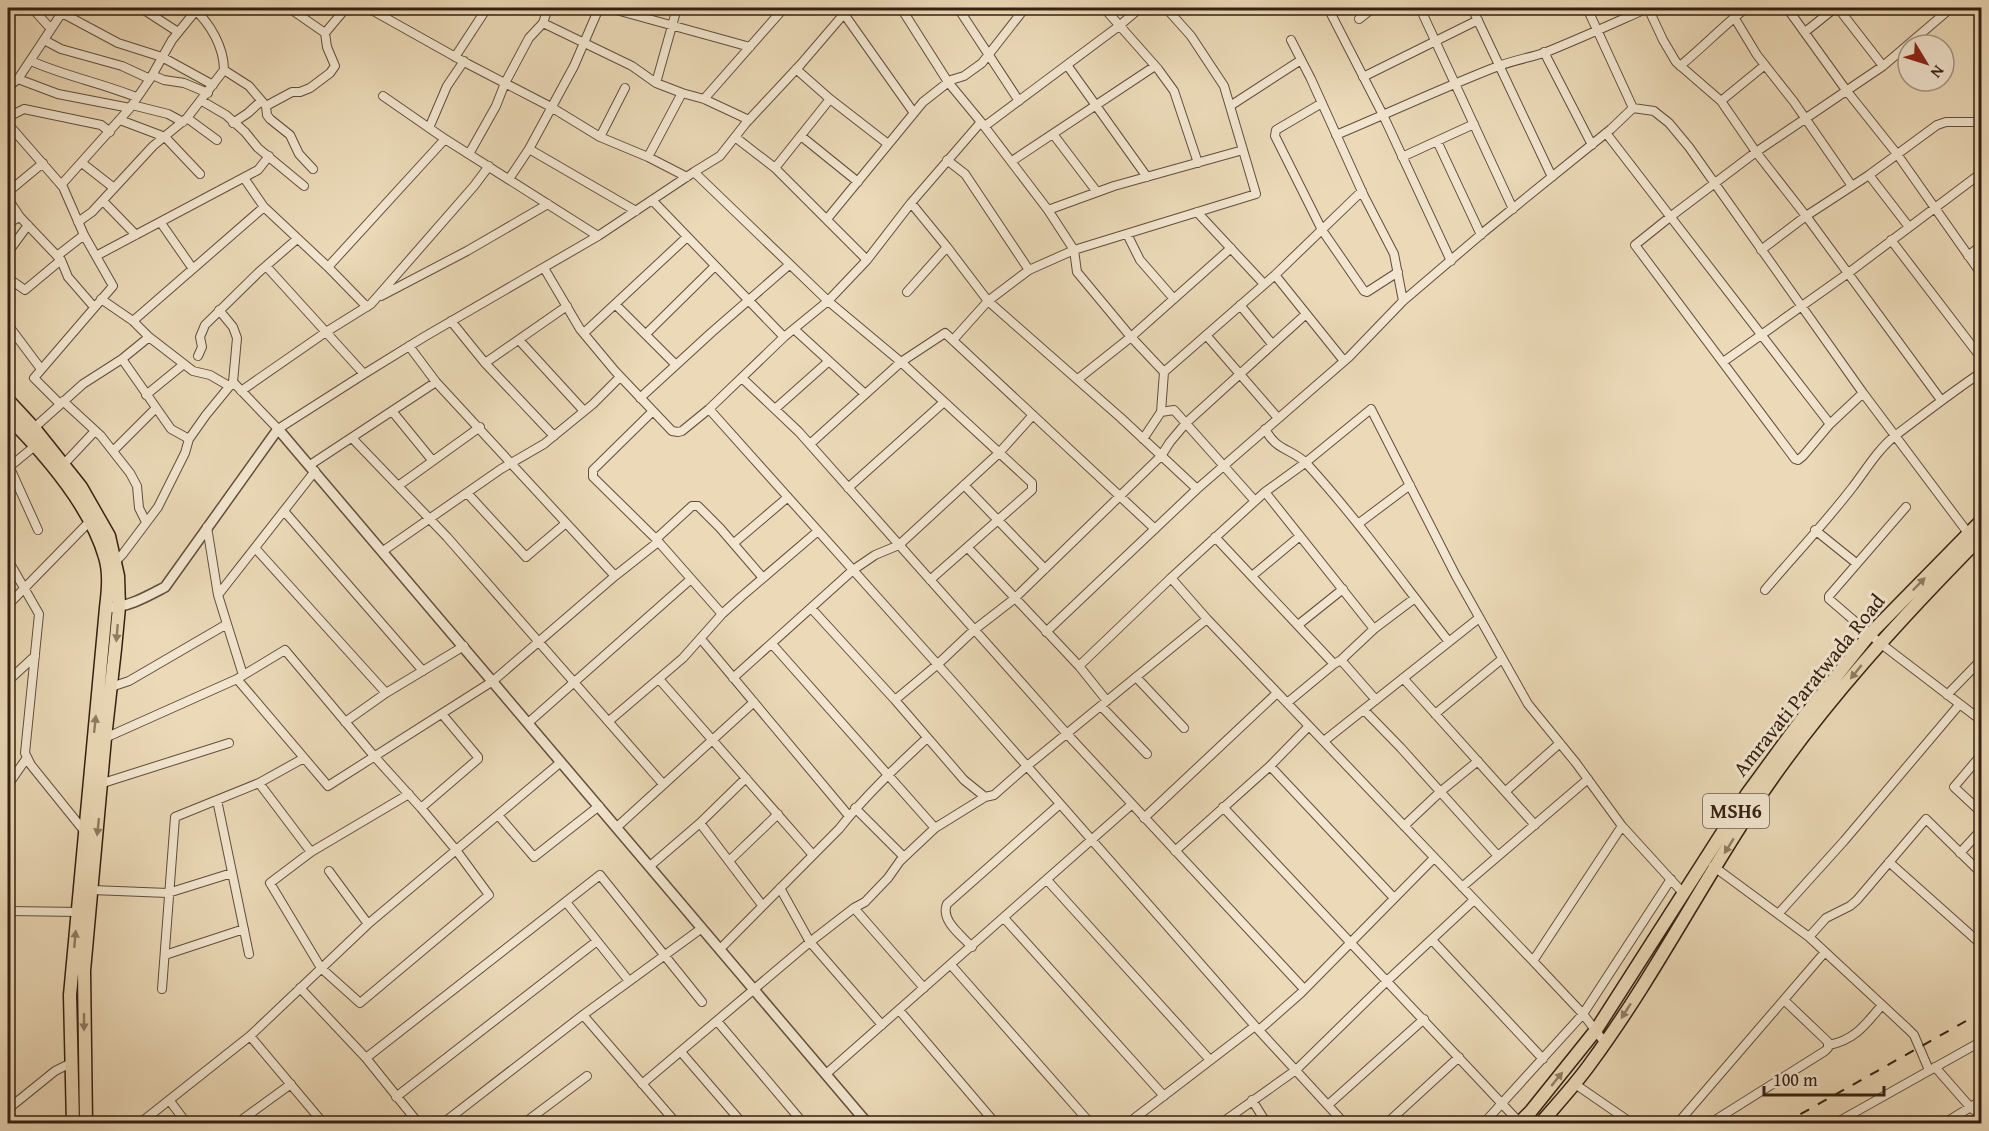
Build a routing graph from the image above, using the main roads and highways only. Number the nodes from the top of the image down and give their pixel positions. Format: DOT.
graph roads {
  1 [pos="8,400"];
  2 [pos="8,417"];
  3 [pos="93,517"];
  4 [pos="1982,520"];
  5 [pos="1977,539"];
  6 [pos="113,608"];
  7 [pos="98,758"];
  8 [pos="1710,864"];
  9 [pos="83,912"];
  10 [pos="1520,1123"];
  11 [pos="73,1124"];
  12 [pos="86,1124"];
  13 [pos="1540,1124"];
  1 -- 3 [label="main road"];
  2 -- 3 [label="main road"];
  3 -- 6 [label="main road"];
  3 -- 6 [label="main road"];
  4 -- 5 [label="main road, Amravati Paratwada Road / MSH6"];
  5 -- 8 [label="main road, Amravati Paratwada Road / MSH6, one-way"];
  8 -- 5 [label="main road, Amravati Paratwada Road / MSH6, one-way"];
  7 -- 6 [label="main road, one-way"];
  6 -- 7 [label="main road, one-way"];
  7 -- 9 [label="main road"];
  7 -- 9 [label="main road, one-way"];
  10 -- 8 [label="main road, Amravati Paratwada Road / MSH6, one-way"];
  8 -- 13 [label="main road, Amravati Paratwada Road / MSH6, one-way"];
  11 -- 9 [label="main road, one-way"];
  9 -- 12 [label="main road, one-way"];
}
